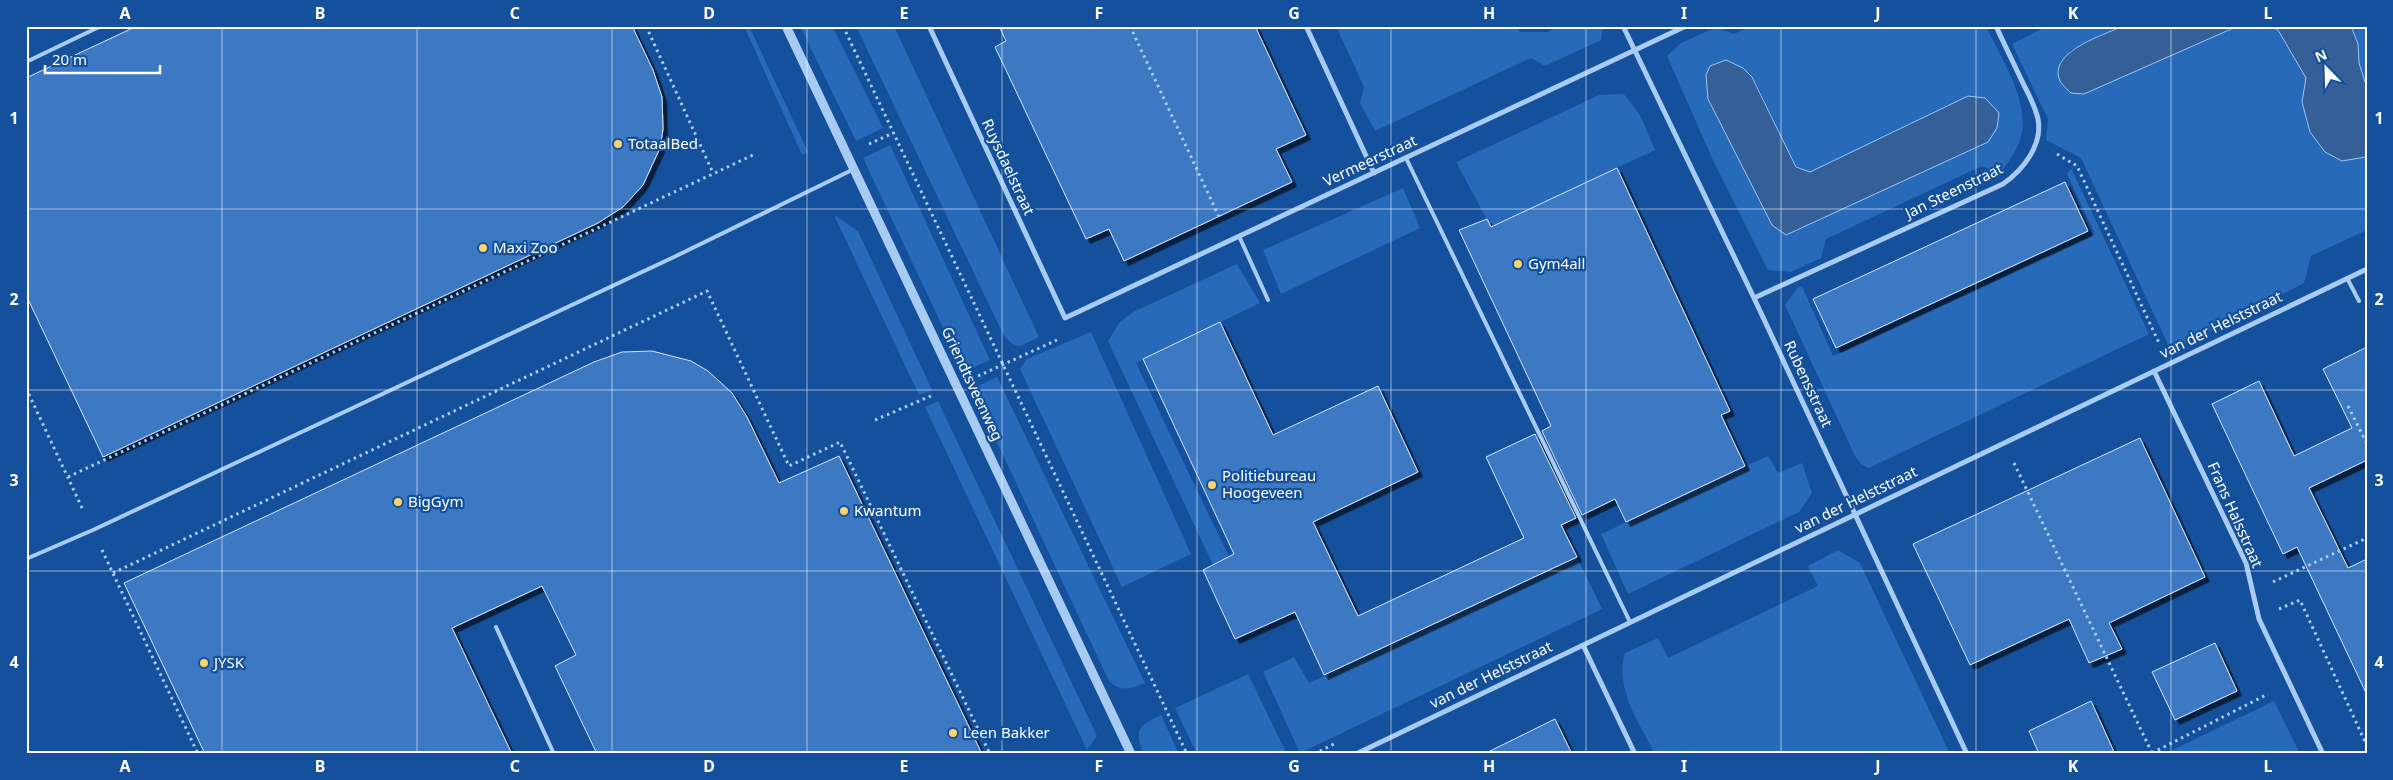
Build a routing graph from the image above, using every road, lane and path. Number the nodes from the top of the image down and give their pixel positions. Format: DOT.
graph roads {
  1 [pos="101,26"];
  2 [pos="646,26"];
  3 [pos="786,26"];
  4 [pos="843,26"];
  5 [pos="929,26"];
  6 [pos="1130,26"];
  7 [pos="1306,26"];
  8 [pos="1623,26"];
  9 [pos="1686,26"];
  10 [pos="1996,26"];
  11 [pos="1634,50"];
  12 [pos="26,62"];
  13 [pos="2035,142"];
  14 [pos="753,155"];
  15 [pos="1406,158"];
  16 [pos="854,168"];
  17 [pos="713,173"];
  18 [pos="1374,173"];
  19 [pos="1239,236"];
  20 [pos="1230,240"];
  21 [pos="2367,268"];
  22 [pos="2347,278"];
  23 [pos="1754,298"];
  24 [pos="1268,300"];
  25 [pos="2359,301"];
  26 [pos="1065,318"];
  27 [pos="2168,364"];
  28 [pos="2154,371"];
  29 [pos="26,388"];
  30 [pos="2348,406"];
  31 [pos="2004,442"];
  32 [pos="2367,444"];
  33 [pos="68,477"];
  34 [pos="1855,514"];
  35 [pos="93,530"];
  36 [pos="2367,538"];
  37 [pos="26,559"];
  38 [pos="113,573"];
  39 [pos="2252,592"];
  40 [pos="2259,619"];
  41 [pos="1630,622"];
  42 [pos="496,628"];
  43 [pos="1583,645"];
  44 [pos="2289,683"];
  45 [pos="2367,746"];
  46 [pos="2152,753"];
  47 [pos="198,754"];
  48 [pos="554,754"];
  49 [pos="990,754"];
  50 [pos="1131,754"];
  51 [pos="1187,754"];
  52 [pos="1356,754"];
  53 [pos="1635,754"];
  54 [pos="1967,754"];
  55 [pos="2323,754"];
  1 -- 12 [label="lane"];
  2 -- 17 [label="path"];
  3 -- 16 [label="street, Griendtsveenweg"];
  4 -- 51 [label="path"];
  5 -- 26 [label="street, Ruysdaelstraat"];
  6 -- 20 [label="path"];
  7 -- 18 [label="street"];
  8 -- 11 [label="street, Rubensstraat"];
  9 -- 11 [label="street, Vermeerstraat"];
  10 -- 13 [label="street, Jan Steenstraat"];
  11 -- 15 [label="street, Vermeerstraat"];
  11 -- 23 [label="street, Rubensstraat"];
  13 -- 23 [label="street, Jan Steenstraat"];
  13 -- 27 [label="path"];
  14 -- 17 [label="path"];
  15 -- 18 [label="street, Vermeerstraat"];
  15 -- 41 [label="lane"];
  16 -- 35 [label="lane"];
  16 -- 50 [label="street, Griendtsveenweg"];
  17 -- 33 [label="path"];
  18 -- 19 [label="street, Vermeerstraat"];
  19 -- 20 [label="street, Vermeerstraat"];
  19 -- 24 [label="lane"];
  20 -- 26 [label="street, Vermeerstraat"];
  21 -- 22 [label="street, van der Helststraat"];
  22 -- 25 [label="lane"];
  22 -- 27 [label="street, van der Helststraat"];
  23 -- 34 [label="street, Rubensstraat"];
  27 -- 28 [label="street, van der Helststraat"];
  28 -- 31 [label="street, van der Helststraat"];
  28 -- 39 [label="street, Frans Halsstraat"];
  29 -- 33 [label="path"];
  30 -- 32 [label="path"];
  31 -- 34 [label="street, van der Helststraat"];
  31 -- 46 [label="path"];
  33 -- 35 [label="path"];
  34 -- 41 [label="street, van der Helststraat"];
  34 -- 54 [label="street, Rubensstraat"];
  35 -- 37 [label="lane"];
  35 -- 38 [label="path"];
  36 -- 39 [label="path"];
  38 -- 47 [label="path"];
  38 -- 49 [label="path"];
  39 -- 40 [label="street, Frans Halsstraat"];
  40 -- 44 [label="street, Frans Halsstraat"];
  40 -- 45 [label="path"];
  41 -- 43 [label="street, van der Helststraat"];
  42 -- 48 [label="lane"];
  43 -- 52 [label="street, van der Helststraat"];
  43 -- 53 [label="street"];
  44 -- 46 [label="path"];
  44 -- 55 [label="street, Frans Halsstraat"];
}
